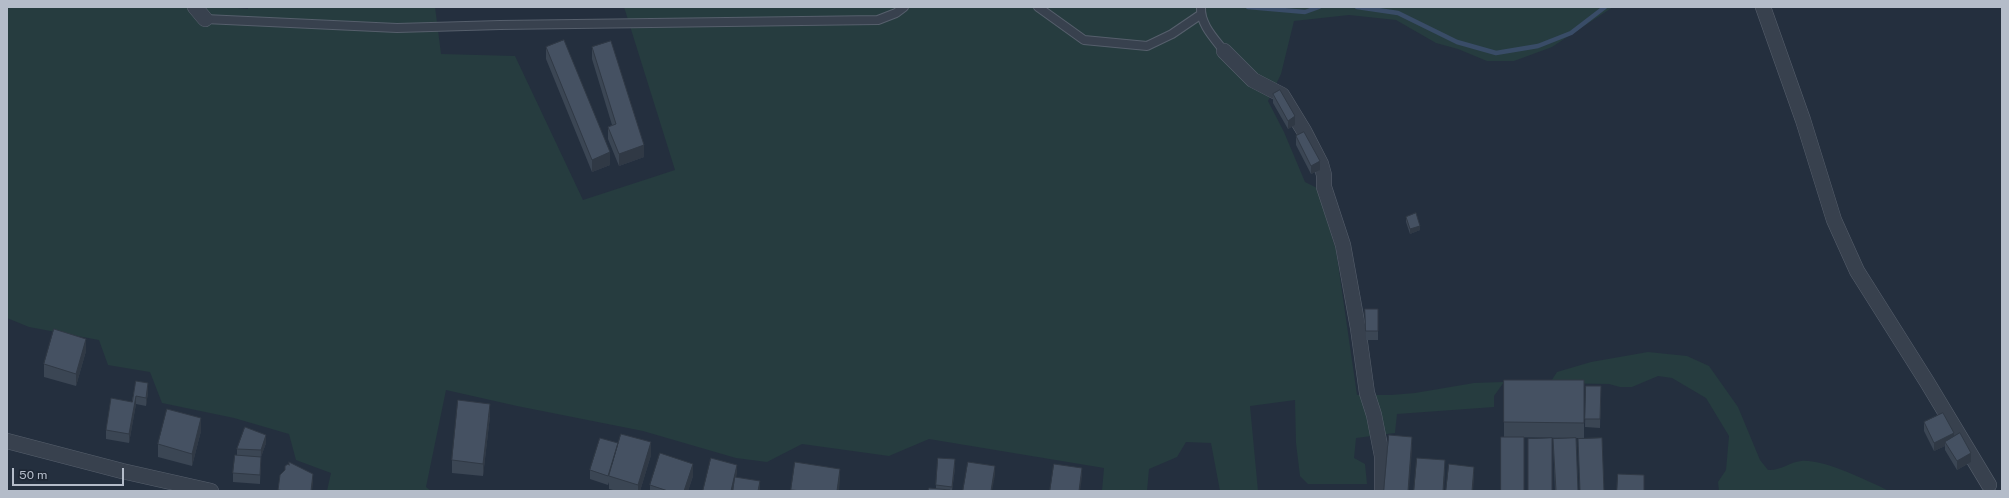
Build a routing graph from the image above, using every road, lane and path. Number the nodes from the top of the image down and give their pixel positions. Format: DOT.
graph roads {
  1 [pos="195,7"];
  2 [pos="904,7"];
  3 [pos="1038,7"];
  4 [pos="1763,7"];
  5 [pos="1200,11"];
  6 [pos="205,19"];
  7 [pos="1224,51"];
  8 [pos="7,441"];
  9 [pos="1989,485"];
  10 [pos="211,491"];
  11 [pos="1382,491"];
  1 -- 6 [label="street"];
  2 -- 6 [label="lane"];
  3 -- 5 [label="lane"];
  4 -- 9 [label="street"];
  5 -- 7 [label="lane"];
  7 -- 11 [label="street"];
  8 -- 10 [label="street"];
}
